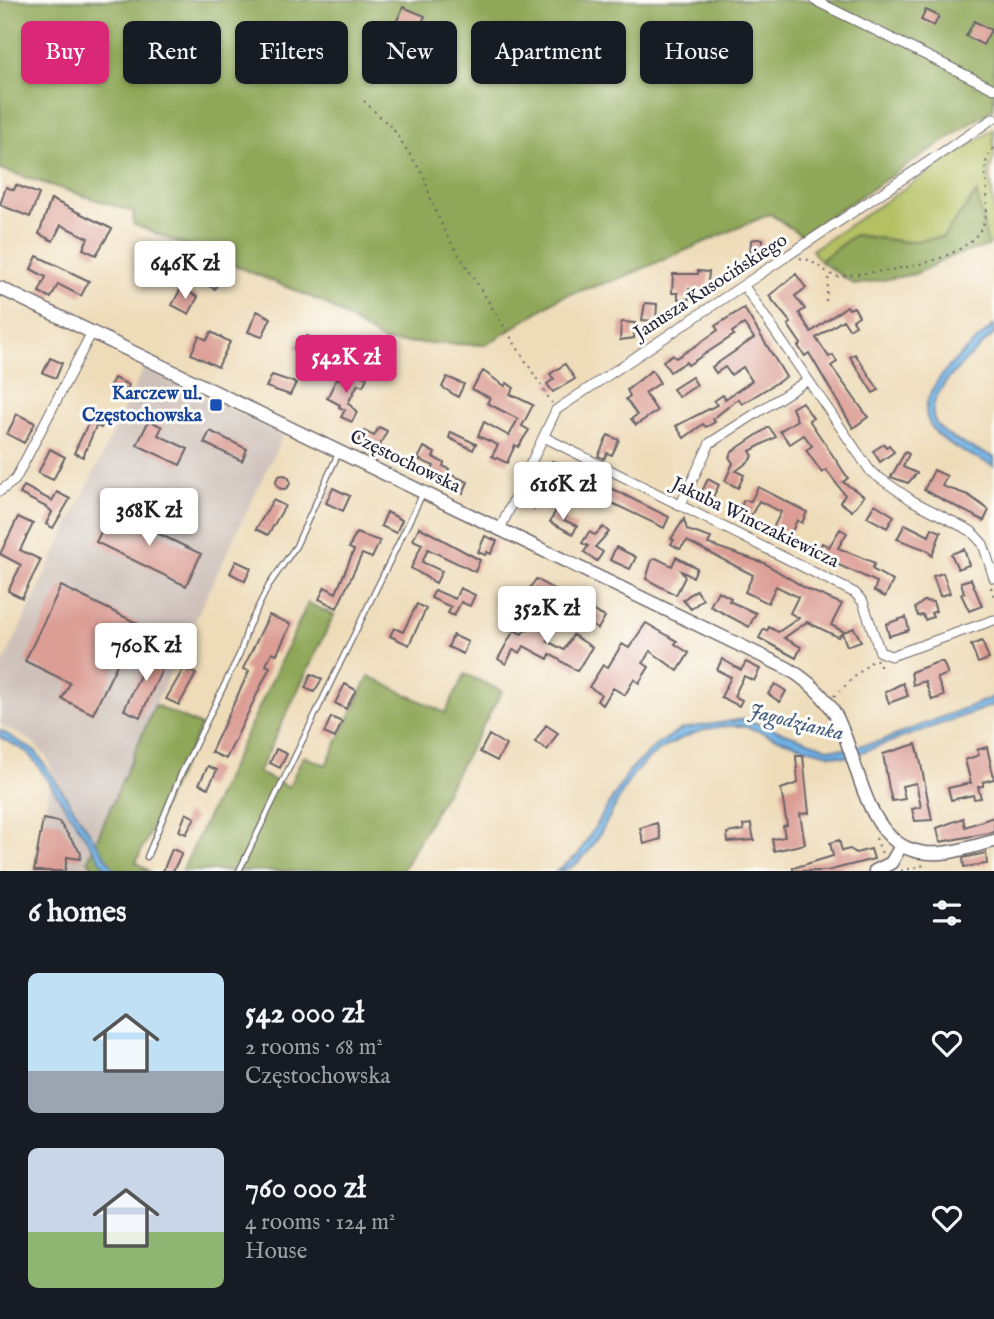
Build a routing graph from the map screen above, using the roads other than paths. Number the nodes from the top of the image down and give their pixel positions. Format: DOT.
graph roads {
  1 [pos="814,0"];
  2 [pos="994,89"];
  3 [pos="994,118"];
  4 [pos="744,286"];
  5 [pos="0,288"];
  6 [pos="92,332"];
  7 [pos="808,380"];
  8 [pos="544,437"];
  9 [pos="339,452"];
  10 [pos="0,491"];
  11 [pos="423,492"];
  12 [pos="680,506"];
  13 [pos="500,529"];
  14 [pos="992,582"];
  15 [pos="994,620"];
  16 [pos="994,841"];
  17 [pos="901,846"];
  18 [pos="147,857"];
  19 [pos="239,871"];
  20 [pos="875,871"];
  1 -- 2 [label="street"];
  3 -- 4 [label="street, Janusza Kusocińskiego"];
  4 -- 7 [label="street"];
  4 -- 8 [label="street, Janusza Kusocińskiego"];
  5 -- 6 [label="main road, Częstochowska"];
  6 -- 9 [label="main road, Częstochowska"];
  6 -- 10 [label="street"];
  7 -- 12 [label="street"];
  7 -- 14 [label="street"];
  8 -- 12 [label="street, Jakuba Winczakiewicza"];
  8 -- 13 [label="street"];
  9 -- 11 [label="main road, Częstochowska"];
  9 -- 18 [label="lane"];
  11 -- 13 [label="main road, Częstochowska"];
  11 -- 19 [label="lane"];
  12 -- 15 [label="street, Jakuba Winczakiewicza"];
  13 -- 17 [label="main road, Częstochowska"];
  16 -- 17 [label="main road"];
  17 -- 20 [label="main road"];
}
